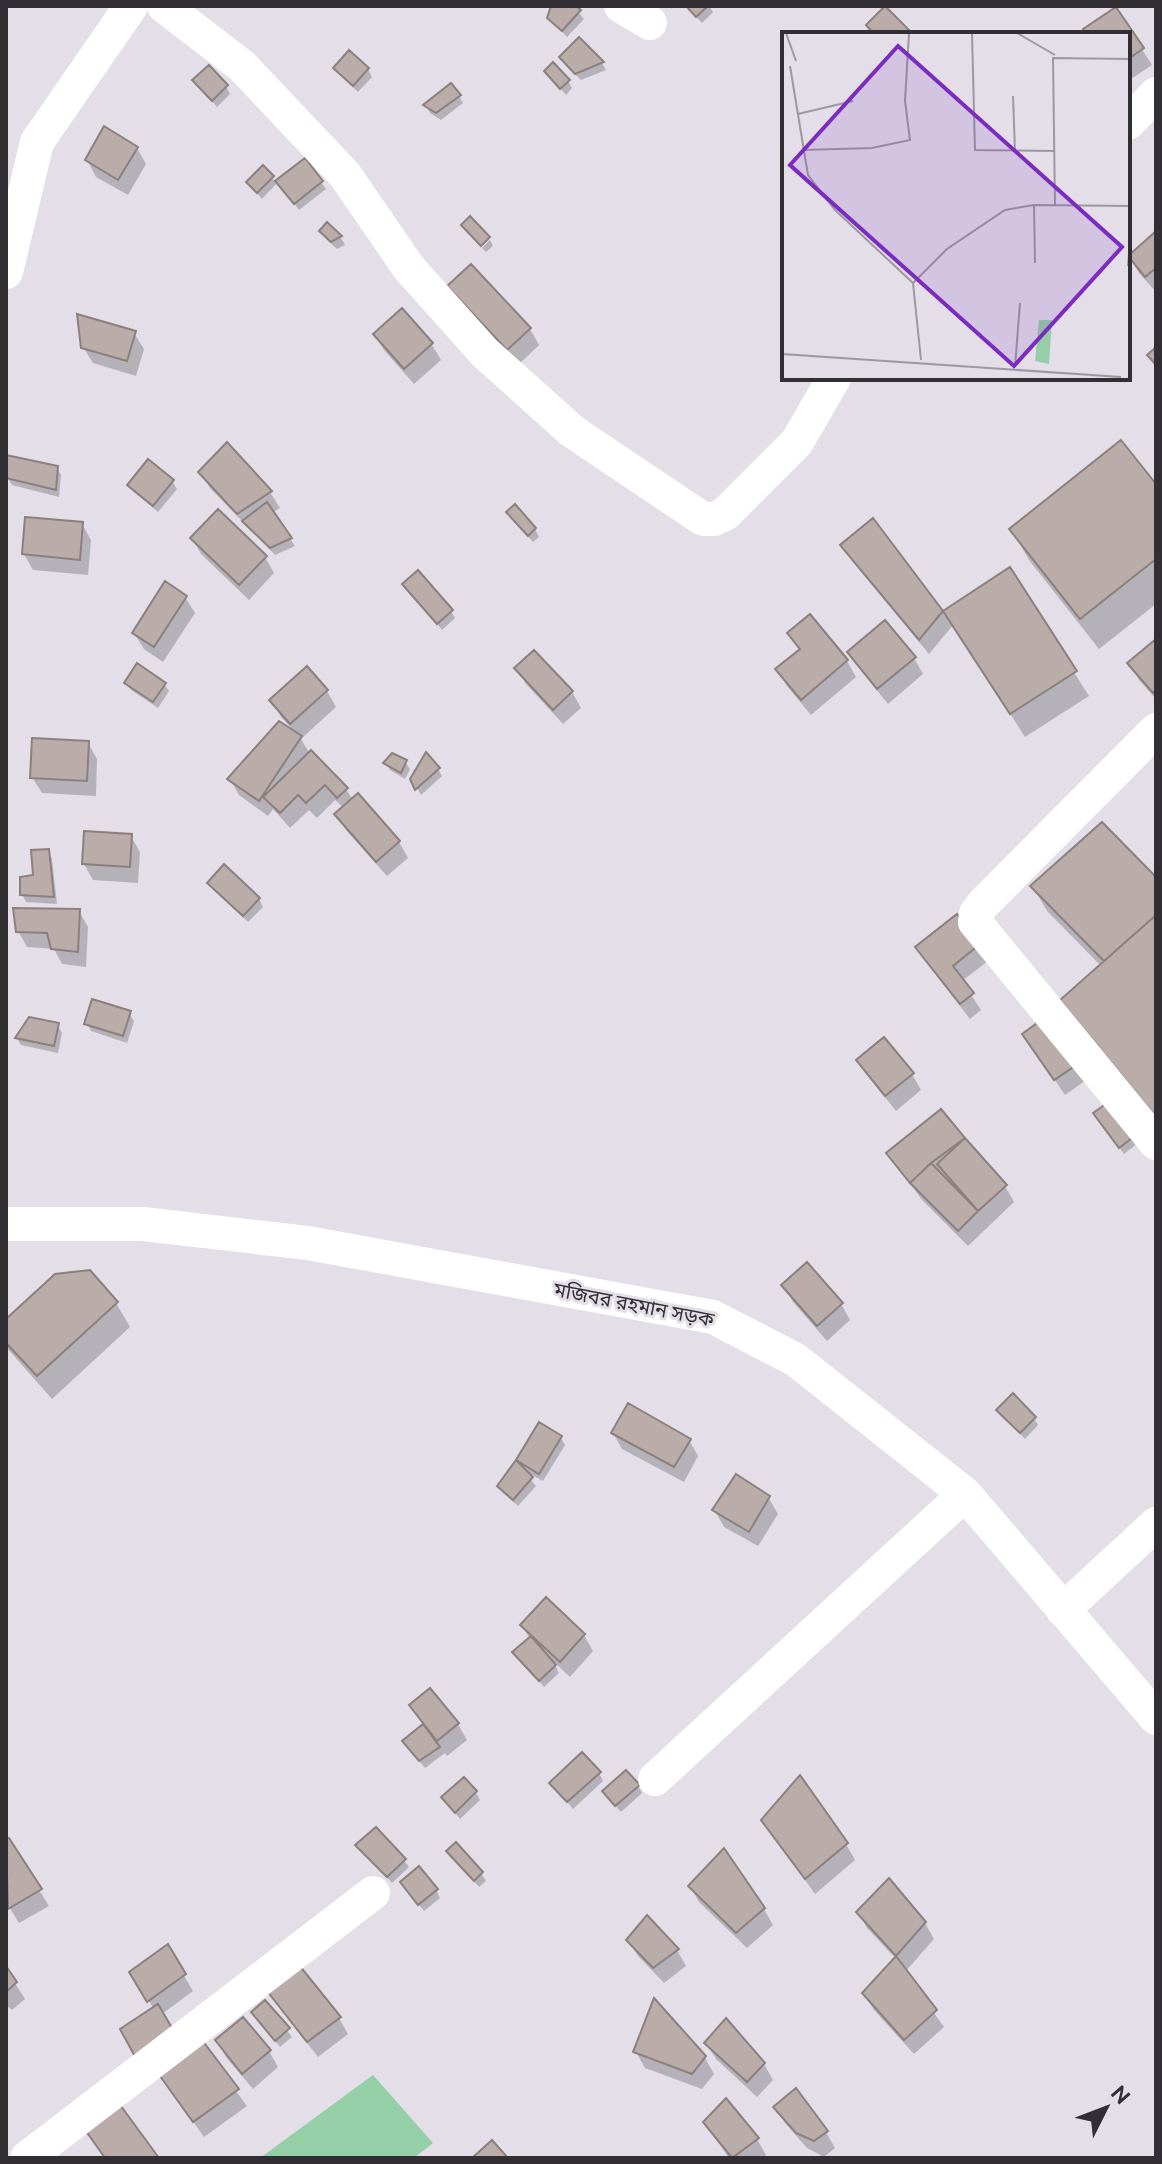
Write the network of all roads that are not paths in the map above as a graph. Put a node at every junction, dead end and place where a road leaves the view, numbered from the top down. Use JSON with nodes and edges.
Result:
{"nodes":[{"id":1,"x":131,"y":6,"type":"edge"},
{"id":2,"x":164,"y":6,"type":"edge"},
{"id":3,"x":1156,"y":94,"type":"edge"},
{"id":4,"x":1130,"y":121,"type":"edge"},
{"id":5,"x":6,"y":272,"type":"edge"},
{"id":6,"x":833,"y":380,"type":"edge"},
{"id":7,"x":1156,"y":730,"type":"edge"},
{"id":8,"x":1156,"y":1141,"type":"edge"},
{"id":9,"x":6,"y":1224,"type":"edge"},
{"id":10,"x":965,"y":1494,"type":"junction"},
{"id":11,"x":1156,"y":1524,"type":"edge"},
{"id":12,"x":1063,"y":1610,"type":"junction"},
{"id":13,"x":1156,"y":1718,"type":"edge"},
{"id":14,"x":655,"y":1779,"type":"dead end"},
{"id":15,"x":373,"y":1893,"type":"dead end"},
{"id":16,"x":27,"y":2158,"type":"edge"}],
"edges":[{"from":1,"to":5,"type":"street"},
{"from":2,"to":6,"type":"street"},
{"from":3,"to":4,"type":"street"},
{"from":7,"to":8,"type":"street"},
{"from":9,"to":10,"type":"street","name":"মজিবর রহমান সড়ক"},
{"from":10,"to":12,"type":"street","name":"মজিবর রহমান সড়ক"},
{"from":10,"to":14,"type":"street"},
{"from":11,"to":12,"type":"street"},
{"from":12,"to":13,"type":"street","name":"মজিবর রহমান সড়ক"},
{"from":15,"to":16,"type":"street"}]}
